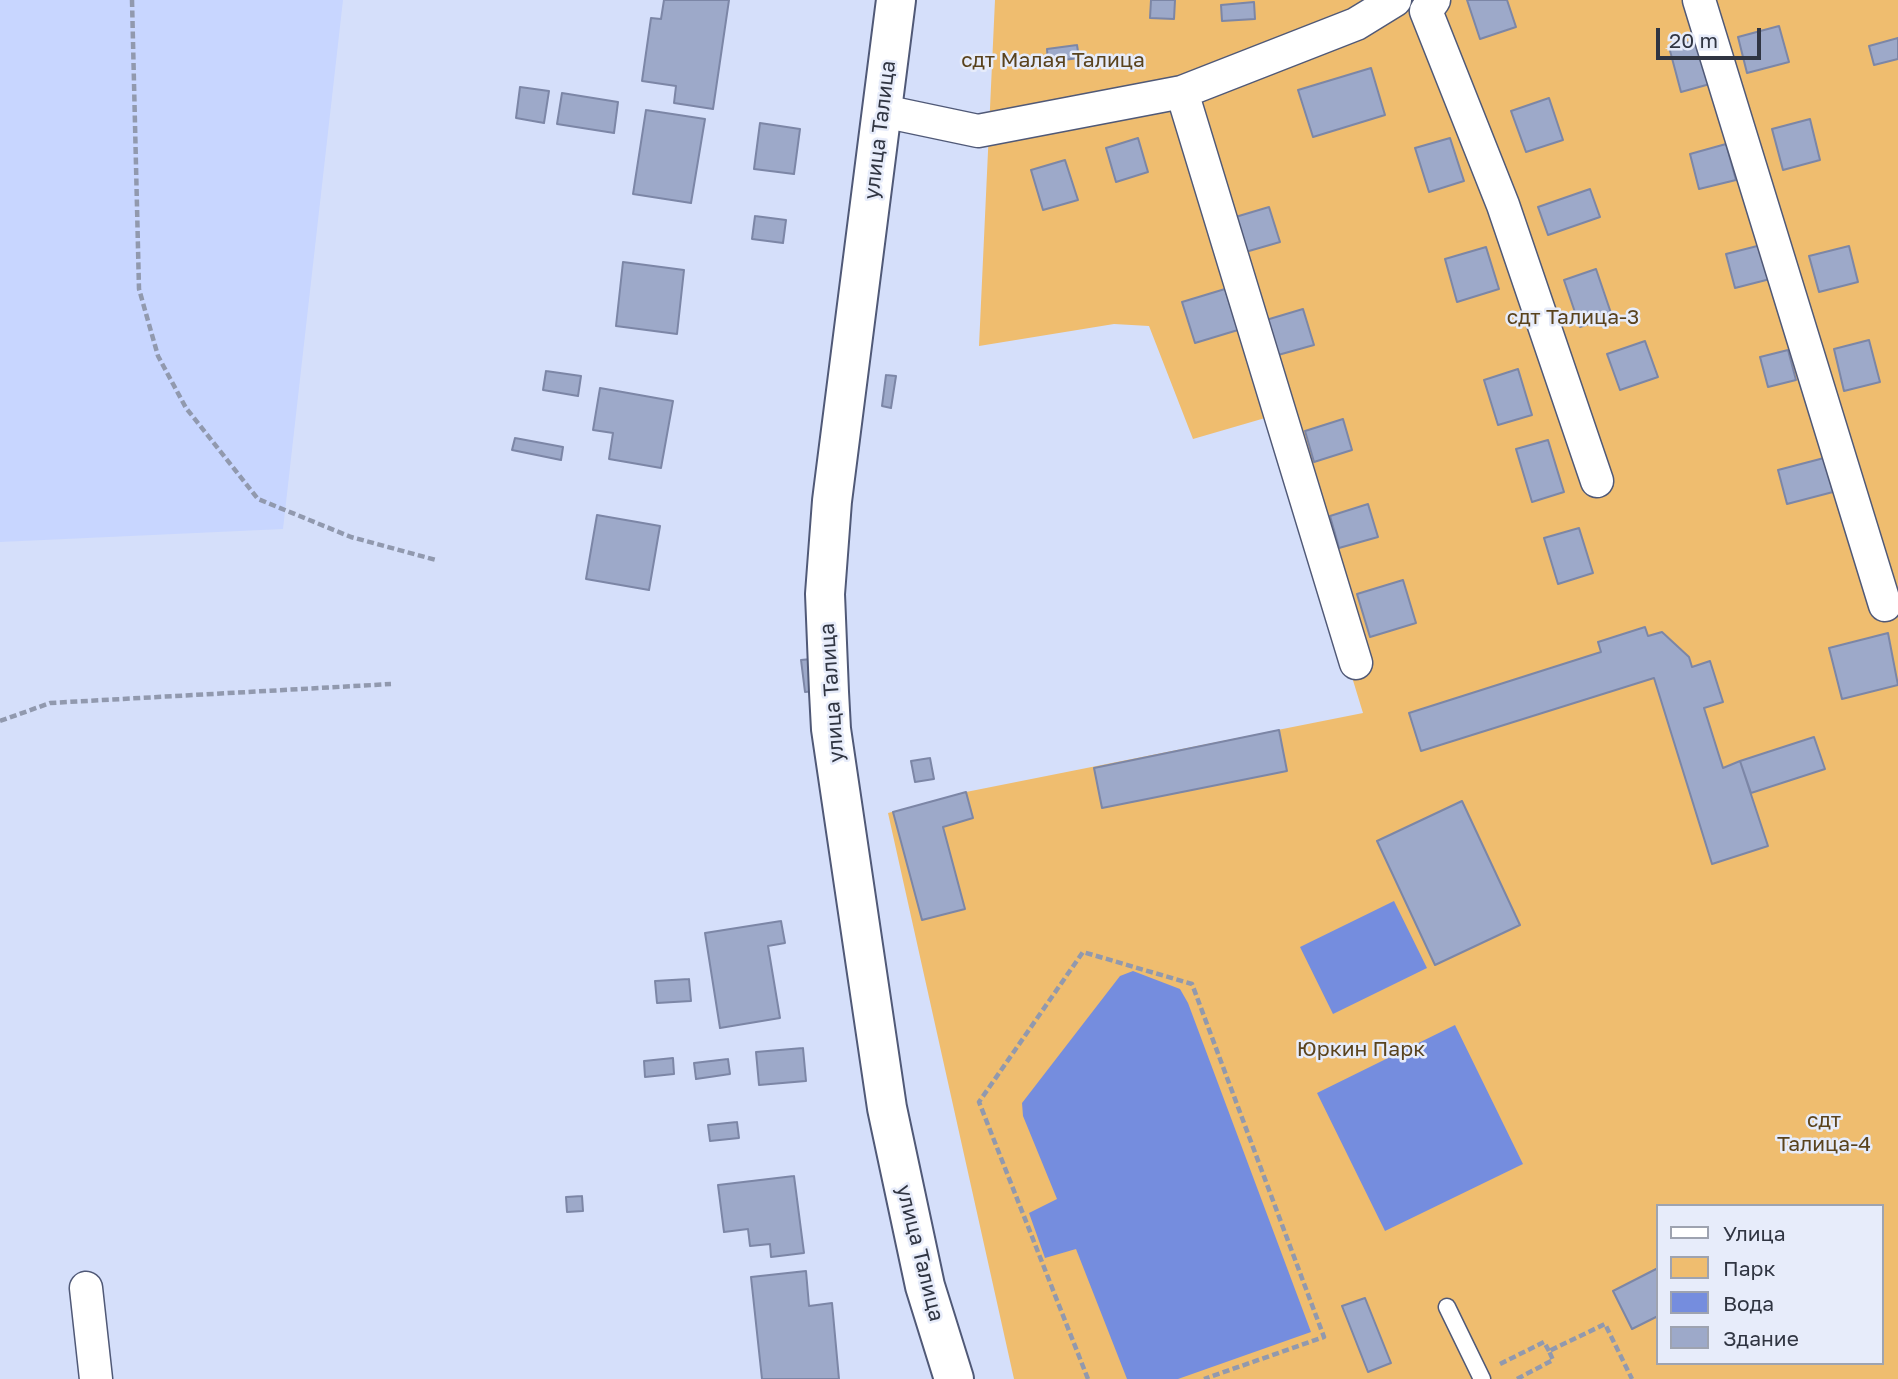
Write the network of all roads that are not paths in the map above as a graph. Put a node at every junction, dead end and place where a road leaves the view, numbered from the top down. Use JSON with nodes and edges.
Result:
{"nodes":[{"id":1,"x":896,"y":0,"type":"edge"},
{"id":2,"x":1395,"y":0,"type":"edge"},
{"id":3,"x":1434,"y":0,"type":"edge"},
{"id":4,"x":1699,"y":0,"type":"edge"},
{"id":5,"x":1182,"y":92,"type":"junction"},
{"id":6,"x":883,"y":111,"type":"junction"},
{"id":7,"x":1597,"y":481,"type":"dead end"},
{"id":8,"x":1885,"y":605,"type":"dead end"},
{"id":9,"x":1356,"y":663,"type":"dead end"},
{"id":10,"x":86,"y":1288,"type":"dead end"},
{"id":11,"x":1447,"y":1307,"type":"dead end"},
{"id":12,"x":1481,"y":1376,"type":"edge"},
{"id":13,"x":96,"y":1379,"type":"edge"},
{"id":14,"x":954,"y":1379,"type":"edge"}],
"edges":[{"from":1,"to":6,"type":"street","name":"улица Талица"},
{"from":2,"to":5,"type":"street"},
{"from":3,"to":7,"type":"street"},
{"from":4,"to":8,"type":"street"},
{"from":5,"to":6,"type":"street"},
{"from":5,"to":9,"type":"street"},
{"from":6,"to":14,"type":"street","name":"улица Талица"},
{"from":10,"to":13,"type":"street"},
{"from":11,"to":12,"type":"lane"}]}
